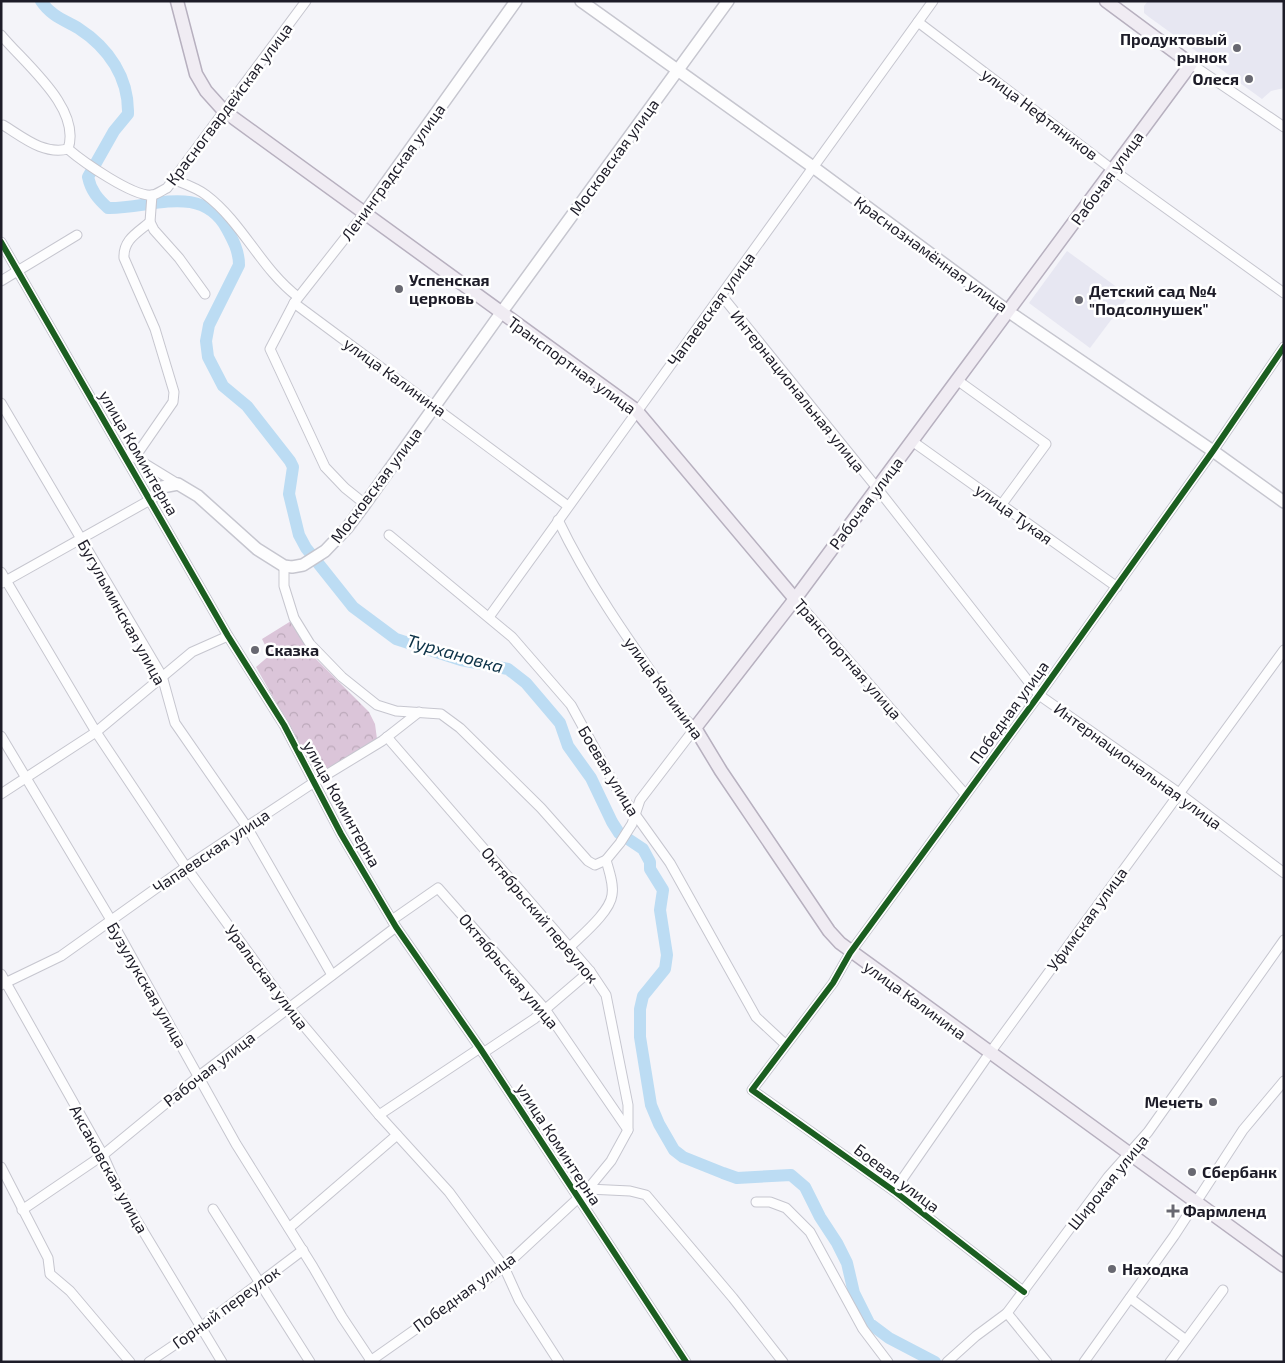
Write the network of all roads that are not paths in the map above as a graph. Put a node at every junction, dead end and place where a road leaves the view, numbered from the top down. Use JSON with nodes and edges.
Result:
{"nodes":[{"id":1,"x":176,"y":1,"type":"edge"},
{"id":2,"x":306,"y":1,"type":"edge"},
{"id":3,"x":516,"y":1,"type":"edge"},
{"id":4,"x":581,"y":1,"type":"edge"},
{"id":5,"x":728,"y":1,"type":"edge"},
{"id":6,"x":933,"y":1,"type":"edge"},
{"id":7,"x":1106,"y":1,"type":"edge"},
{"id":8,"x":918,"y":22,"type":"junction"},
{"id":9,"x":1,"y":36,"type":"edge"},
{"id":10,"x":1191,"y":64,"type":"junction"},
{"id":11,"x":678,"y":70,"type":"junction"},
{"id":12,"x":224,"y":111,"type":"junction"},
{"id":13,"x":2,"y":125,"type":"edge"},
{"id":14,"x":1284,"y":127,"type":"edge"},
{"id":15,"x":68,"y":149,"type":"junction"},
{"id":16,"x":813,"y":168,"type":"junction"},
{"id":17,"x":1113,"y":170,"type":"junction"},
{"id":18,"x":175,"y":180,"type":"junction"},
{"id":19,"x":152,"y":195,"type":"junction"},
{"id":20,"x":364,"y":214,"type":"junction"},
{"id":21,"x":150,"y":222,"type":"junction"},
{"id":22,"x":77,"y":235,"type":"dead end"},
{"id":23,"x":1,"y":242,"type":"edge"},
{"id":24,"x":18,"y":272,"type":"junction"},
{"id":25,"x":1,"y":281,"type":"edge"},
{"id":26,"x":1284,"y":293,"type":"edge"},
{"id":27,"x":205,"y":294,"type":"dead end"},
{"id":28,"x":722,"y":296,"type":"junction"},
{"id":29,"x":296,"y":300,"type":"junction"},
{"id":30,"x":1008,"y":312,"type":"junction"},
{"id":31,"x":501,"y":313,"type":"junction"},
{"id":32,"x":1284,"y":347,"type":"edge"},
{"id":33,"x":957,"y":380,"type":"junction"},
{"id":34,"x":1,"y":403,"type":"edge"},
{"id":35,"x":434,"y":406,"type":"junction"},
{"id":36,"x":636,"y":410,"type":"junction"},
{"id":37,"x":912,"y":441,"type":"junction"},
{"id":38,"x":120,"y":449,"type":"junction"},
{"id":39,"x":1213,"y":451,"type":"junction"},
{"id":40,"x":134,"y":457,"type":"junction"},
{"id":41,"x":178,"y":484,"type":"junction"},
{"id":42,"x":877,"y":488,"type":"junction"},
{"id":43,"x":150,"y":500,"type":"junction"},
{"id":44,"x":1284,"y":502,"type":"edge"},
{"id":45,"x":366,"y":504,"type":"junction"},
{"id":46,"x":1002,"y":504,"type":"junction"},
{"id":47,"x":568,"y":506,"type":"junction"},
{"id":48,"x":558,"y":520,"type":"junction"},
{"id":49,"x":389,"y":535,"type":"dead end"},
{"id":50,"x":81,"y":539,"type":"junction"},
{"id":51,"x":284,"y":566,"type":"junction"},
{"id":52,"x":3,"y":579,"type":"edge"},
{"id":53,"x":1117,"y":587,"type":"junction"},
{"id":54,"x":795,"y":599,"type":"junction"},
{"id":55,"x":489,"y":617,"type":"junction"},
{"id":56,"x":228,"y":636,"type":"junction"},
{"id":57,"x":1284,"y":650,"type":"edge"},
{"id":58,"x":162,"y":676,"type":"junction"},
{"id":59,"x":1039,"y":696,"type":"junction"},
{"id":60,"x":419,"y":712,"type":"junction"},
{"id":61,"x":695,"y":728,"type":"junction"},
{"id":62,"x":96,"y":732,"type":"junction"},
{"id":63,"x":1,"y":736,"type":"edge"},
{"id":64,"x":387,"y":737,"type":"junction"},
{"id":65,"x":26,"y":777,"type":"junction"},
{"id":66,"x":313,"y":783,"type":"junction"},
{"id":67,"x":1179,"y":793,"type":"junction"},
{"id":68,"x":1,"y":794,"type":"edge"},
{"id":69,"x":965,"y":794,"type":"junction"},
{"id":70,"x":635,"y":816,"type":"junction"},
{"id":71,"x":247,"y":826,"type":"junction"},
{"id":72,"x":606,"y":860,"type":"junction"},
{"id":73,"x":186,"y":867,"type":"junction"},
{"id":74,"x":1284,"y":874,"type":"edge"},
{"id":75,"x":438,"y":888,"type":"joint"},
{"id":76,"x":110,"y":920,"type":"junction"},
{"id":77,"x":394,"y":923,"type":"junction"},
{"id":78,"x":1284,"y":940,"type":"edge"},
{"id":79,"x":570,"y":947,"type":"junction"},
{"id":80,"x":850,"y":953,"type":"junction"},
{"id":81,"x":590,"y":971,"type":"junction"},
{"id":82,"x":332,"y":975,"type":"junction"},
{"id":83,"x":3,"y":981,"type":"edge"},
{"id":84,"x":288,"y":1007,"type":"junction"},
{"id":85,"x":545,"y":1009,"type":"junction"},
{"id":86,"x":785,"y":1044,"type":"junction"},
{"id":87,"x":481,"y":1050,"type":"junction"},
{"id":88,"x":989,"y":1054,"type":"junction"},
{"id":89,"x":198,"y":1076,"type":"junction"},
{"id":90,"x":1284,"y":1081,"type":"edge"},
{"id":91,"x":752,"y":1090,"type":"joint"},
{"id":92,"x":379,"y":1115,"type":"junction"},
{"id":93,"x":628,"y":1130,"type":"junction"},
{"id":94,"x":397,"y":1135,"type":"junction"},
{"id":95,"x":1127,"y":1153,"type":"junction"},
{"id":96,"x":103,"y":1156,"type":"junction"},
{"id":97,"x":1,"y":1166,"type":"edge"},
{"id":98,"x":588,"y":1189,"type":"junction"},
{"id":99,"x":894,"y":1191,"type":"junction"},
{"id":100,"x":578,"y":1197,"type":"junction"},
{"id":101,"x":756,"y":1202,"type":"dead end"},
{"id":102,"x":1196,"y":1204,"type":"junction"},
{"id":103,"x":22,"y":1210,"type":"junction"},
{"id":104,"x":212,"y":1210,"type":"dead end"},
{"id":105,"x":289,"y":1228,"type":"junction"},
{"id":106,"x":303,"y":1250,"type":"junction"},
{"id":107,"x":1284,"y":1266,"type":"edge"},
{"id":108,"x":504,"y":1267,"type":"junction"},
{"id":109,"x":261,"y":1282,"type":"junction"},
{"id":110,"x":1223,"y":1290,"type":"dead end"},
{"id":111,"x":1024,"y":1292,"type":"junction"},
{"id":112,"x":1130,"y":1298,"type":"junction"},
{"id":113,"x":1007,"y":1313,"type":"junction"},
{"id":114,"x":201,"y":1327,"type":"junction"},
{"id":115,"x":1186,"y":1340,"type":"junction"},
{"id":116,"x":370,"y":1361,"type":"edge"},
{"id":117,"x":948,"y":1361,"type":"edge"},
{"id":118,"x":130,"y":1362,"type":"edge"},
{"id":119,"x":149,"y":1362,"type":"edge"},
{"id":120,"x":222,"y":1362,"type":"edge"},
{"id":121,"x":310,"y":1362,"type":"edge"},
{"id":122,"x":559,"y":1362,"type":"edge"},
{"id":123,"x":686,"y":1362,"type":"edge"},
{"id":124,"x":783,"y":1362,"type":"edge"},
{"id":125,"x":888,"y":1362,"type":"edge"},
{"id":126,"x":1047,"y":1362,"type":"edge"},
{"id":127,"x":1084,"y":1362,"type":"edge"},
{"id":128,"x":1170,"y":1362,"type":"edge"}],
"edges":[{"from":1,"to":12,"type":"main road","name":"Транспортная улица"},
{"from":2,"to":12,"type":"street","name":"Красногвардейская улица"},
{"from":3,"to":20,"type":"street","name":"Ленинградская улица"},
{"from":4,"to":11,"type":"street","name":"Краснознамённая улица"},
{"from":5,"to":11,"type":"street","name":"Московская улица"},
{"from":6,"to":8,"type":"street","name":"Чапаевская улица"},
{"from":7,"to":10,"type":"main road"},
{"from":8,"to":16,"type":"street","name":"Чапаевская улица"},
{"from":8,"to":17,"type":"street","name":"улица Нефтяников"},
{"from":9,"to":15,"type":"street"},
{"from":10,"to":14,"type":"street"},
{"from":10,"to":17,"type":"main road","name":"Рабочая улица"},
{"from":11,"to":16,"type":"street","name":"Краснознамённая улица"},
{"from":11,"to":31,"type":"street","name":"Московская улица"},
{"from":12,"to":18,"type":"street","name":"Красногвардейская улица"},
{"from":12,"to":20,"type":"main road","name":"Транспортная улица"},
{"from":13,"to":15,"type":"street"},
{"from":15,"to":19,"type":"street","name":"Красногвардейская улица"},
{"from":16,"to":28,"type":"street","name":"Чапаевская улица"},
{"from":16,"to":30,"type":"street","name":"Краснознамённая улица"},
{"from":17,"to":26,"type":"street","name":"улица Нефтяников"},
{"from":17,"to":30,"type":"main road","name":"Рабочая улица"},
{"from":18,"to":19,"type":"street","name":"Красногвардейская улица"},
{"from":18,"to":29,"type":"street","name":"улица Калинина"},
{"from":19,"to":21,"type":"street"},
{"from":20,"to":29,"type":"street","name":"Ленинградская улица"},
{"from":20,"to":31,"type":"main road","name":"Транспортная улица"},
{"from":21,"to":27,"type":"street"},
{"from":21,"to":40,"type":"street"},
{"from":22,"to":24,"type":"street"},
{"from":23,"to":24,"type":"street","name":"улица Коминтерна"},
{"from":24,"to":25,"type":"street"},
{"from":24,"to":38,"type":"street","name":"улица Коминтерна"},
{"from":28,"to":36,"type":"street","name":"Чапаевская улица"},
{"from":28,"to":42,"type":"street","name":"Интернациональная улица"},
{"from":29,"to":35,"type":"street","name":"улица Калинина"},
{"from":29,"to":45,"type":"street","name":"Ленинградская улица"},
{"from":30,"to":33,"type":"main road","name":"Рабочая улица"},
{"from":30,"to":39,"type":"street","name":"Краснознамённая улица"},
{"from":31,"to":35,"type":"street","name":"Московская улица"},
{"from":31,"to":36,"type":"main road","name":"Транспортная улица"},
{"from":32,"to":39,"type":"street","name":"Победная улица"},
{"from":33,"to":37,"type":"main road","name":"Рабочая улица"},
{"from":33,"to":46,"type":"street"},
{"from":34,"to":50,"type":"street","name":"Бугульминская улица"},
{"from":35,"to":45,"type":"street","name":"Московская улица"},
{"from":35,"to":47,"type":"street","name":"улица Калинина"},
{"from":36,"to":47,"type":"street","name":"Чапаевская улица"},
{"from":36,"to":54,"type":"main road","name":"Транспортная улица"},
{"from":37,"to":42,"type":"main road","name":"Рабочая улица"},
{"from":37,"to":46,"type":"street","name":"улица Тукая"},
{"from":38,"to":40,"type":"street"},
{"from":38,"to":43,"type":"street","name":"улица Коминтерна"},
{"from":39,"to":44,"type":"street","name":"Краснознамённая улица"},
{"from":39,"to":53,"type":"street","name":"Победная улица"},
{"from":40,"to":41,"type":"street"},
{"from":41,"to":43,"type":"street"},
{"from":41,"to":51,"type":"street"},
{"from":42,"to":54,"type":"main road","name":"Рабочая улица"},
{"from":42,"to":59,"type":"street","name":"Интернациональная улица"},
{"from":43,"to":50,"type":"street"},
{"from":43,"to":56,"type":"street","name":"улица Коминтерна"},
{"from":45,"to":51,"type":"street","name":"Московская улица"},
{"from":46,"to":53,"type":"street","name":"улица Тукая"},
{"from":47,"to":48,"type":"street","name":"Чапаевская улица"},
{"from":48,"to":55,"type":"street","name":"Чапаевская улица"},
{"from":48,"to":61,"type":"street","name":"улица Калинина"},
{"from":49,"to":55,"type":"street","name":"Боевая улица"},
{"from":50,"to":52,"type":"street"},
{"from":50,"to":58,"type":"street","name":"Бугульминская улица"},
{"from":51,"to":60,"type":"street"},
{"from":52,"to":62,"type":"street","name":"Уральская улица"},
{"from":53,"to":59,"type":"street","name":"Победная улица"},
{"from":54,"to":61,"type":"main road","name":"Рабочая улица"},
{"from":54,"to":69,"type":"street","name":"Транспортная улица"},
{"from":55,"to":70,"type":"street","name":"Боевая улица"},
{"from":56,"to":58,"type":"street"},
{"from":56,"to":66,"type":"street","name":"улица Коминтерна"},
{"from":57,"to":67,"type":"street","name":"Уфимская улица"},
{"from":58,"to":62,"type":"street"},
{"from":58,"to":71,"type":"street","name":"Бугульминская улица"},
{"from":59,"to":67,"type":"street","name":"Интернациональная улица"},
{"from":59,"to":69,"type":"street","name":"Победная улица"},
{"from":60,"to":64,"type":"street","name":"Чапаевская улица"},
{"from":60,"to":72,"type":"street"},
{"from":61,"to":70,"type":"street","name":"Рабочая улица"},
{"from":61,"to":80,"type":"main road","name":"улица Калинина"},
{"from":62,"to":65,"type":"street"},
{"from":62,"to":73,"type":"street","name":"Уральская улица"},
{"from":63,"to":65,"type":"street","name":"Бузулукская улица"},
{"from":64,"to":66,"type":"street","name":"Чапаевская улица"},
{"from":64,"to":79,"type":"street","name":"Октябрьский переулок"},
{"from":65,"to":68,"type":"street"},
{"from":65,"to":76,"type":"street","name":"Бузулукская улица"},
{"from":66,"to":71,"type":"street","name":"Чапаевская улица"},
{"from":66,"to":77,"type":"street","name":"улица Коминтерна"},
{"from":67,"to":74,"type":"street","name":"Интернациональная улица"},
{"from":67,"to":88,"type":"street","name":"Уфимская улица"},
{"from":69,"to":80,"type":"street","name":"Победная улица"},
{"from":70,"to":72,"type":"street","name":"Рабочая улица"},
{"from":70,"to":86,"type":"street","name":"Боевая улица"},
{"from":71,"to":73,"type":"street","name":"Чапаевская улица"},
{"from":71,"to":82,"type":"street","name":"Бугульминская улица"},
{"from":72,"to":79,"type":"street"},
{"from":73,"to":76,"type":"street","name":"Чапаевская улица"},
{"from":73,"to":84,"type":"street","name":"Уральская улица"},
{"from":75,"to":77,"type":"street","name":"Рабочая улица"},
{"from":75,"to":85,"type":"street","name":"Октябрьская улица"},
{"from":76,"to":83,"type":"street","name":"Чапаевская улица"},
{"from":76,"to":89,"type":"street","name":"Бузулукская улица"},
{"from":77,"to":82,"type":"street","name":"Рабочая улица"},
{"from":77,"to":87,"type":"street","name":"улица Коминтерна"},
{"from":78,"to":95,"type":"street","name":"Широкая улица"},
{"from":79,"to":81,"type":"street","name":"Октябрьский переулок"},
{"from":80,"to":86,"type":"street","name":"Победная улица"},
{"from":80,"to":88,"type":"main road","name":"улица Калинина"},
{"from":81,"to":85,"type":"street"},
{"from":81,"to":93,"type":"street","name":"Октябрьский переулок"},
{"from":82,"to":84,"type":"street","name":"Рабочая улица"},
{"from":83,"to":96,"type":"street","name":"Аксаковская улица"},
{"from":84,"to":89,"type":"street","name":"Рабочая улица"},
{"from":84,"to":92,"type":"street","name":"Уральская улица"},
{"from":85,"to":87,"type":"street"},
{"from":85,"to":93,"type":"street","name":"Октябрьская улица"},
{"from":86,"to":91,"type":"street","name":"Победная улица"},
{"from":87,"to":92,"type":"street"},
{"from":87,"to":100,"type":"street","name":"улица Коминтерна"},
{"from":88,"to":95,"type":"main road","name":"улица Калинина"},
{"from":88,"to":99,"type":"street","name":"Уфимская улица"},
{"from":89,"to":96,"type":"street","name":"Рабочая улица"},
{"from":89,"to":105,"type":"street","name":"Бузулукская улица"},
{"from":90,"to":102,"type":"street"},
{"from":91,"to":99,"type":"street","name":"Боевая улица"},
{"from":92,"to":94,"type":"street","name":"Уральская улица"},
{"from":93,"to":98,"type":"street","name":"Октябрьский переулок"},
{"from":94,"to":105,"type":"street"},
{"from":94,"to":108,"type":"street","name":"Уральская улица"},
{"from":95,"to":102,"type":"main road","name":"улица Калинина"},
{"from":95,"to":111,"type":"street","name":"Широкая улица"},
{"from":96,"to":103,"type":"street","name":"Рабочая улица"},
{"from":96,"to":114,"type":"street","name":"Аксаковская улица"},
{"from":97,"to":103,"type":"street"},
{"from":98,"to":100,"type":"street","name":"Октябрьский переулок"},
{"from":98,"to":124,"type":"street"},
{"from":99,"to":111,"type":"street","name":"Боевая улица"},
{"from":100,"to":108,"type":"street","name":"Победная улица"},
{"from":100,"to":123,"type":"street","name":"улица Коминтерна"},
{"from":101,"to":125,"type":"street"},
{"from":102,"to":107,"type":"main road","name":"улица Калинина"},
{"from":102,"to":112,"type":"street"},
{"from":103,"to":118,"type":"street"},
{"from":104,"to":109,"type":"street"},
{"from":105,"to":106,"type":"street","name":"Бузулукская улица"},
{"from":106,"to":109,"type":"street","name":"Горный переулок"},
{"from":106,"to":116,"type":"street","name":"Бузулукская улица"},
{"from":108,"to":116,"type":"street","name":"Победная улица"},
{"from":108,"to":122,"type":"street","name":"Уральская улица"},
{"from":109,"to":114,"type":"street","name":"Горный переулок"},
{"from":109,"to":121,"type":"street"},
{"from":110,"to":115,"type":"street"},
{"from":111,"to":113,"type":"street","name":"Широкая улица"},
{"from":112,"to":115,"type":"street"},
{"from":112,"to":127,"type":"street"},
{"from":113,"to":117,"type":"street","name":"Широкая улица"},
{"from":113,"to":126,"type":"street"},
{"from":114,"to":119,"type":"street","name":"Горный переулок"},
{"from":114,"to":120,"type":"street","name":"Аксаковская улица"},
{"from":115,"to":128,"type":"street"}]}
